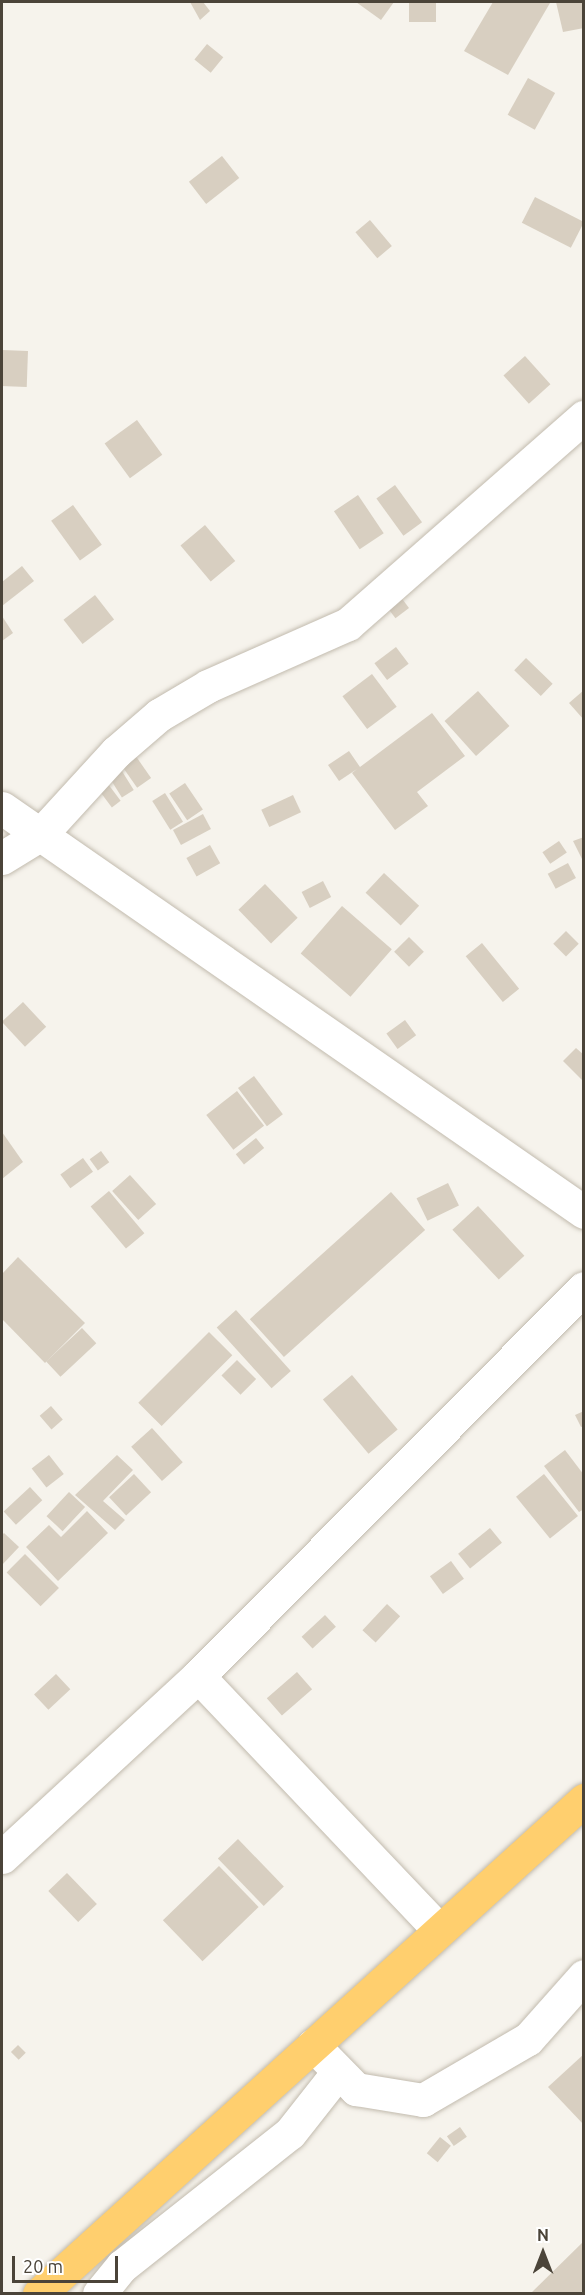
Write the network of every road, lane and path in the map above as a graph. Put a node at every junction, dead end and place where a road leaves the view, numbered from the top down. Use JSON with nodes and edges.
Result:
{"nodes":[{"id":1,"x":584,"y":417,"type":"edge"},
{"id":2,"x":2,"y":808,"type":"edge"},
{"id":3,"x":41,"y":834,"type":"junction"},
{"id":4,"x":2,"y":858,"type":"edge"},
{"id":5,"x":584,"y":1212,"type":"edge"},
{"id":6,"x":584,"y":1288,"type":"edge"},
{"id":7,"x":198,"y":1676,"type":"junction"},
{"id":8,"x":584,"y":1800,"type":"edge"},
{"id":9,"x":2,"y":1857,"type":"edge"},
{"id":10,"x":439,"y":1930,"type":"junction"},
{"id":11,"x":584,"y":1976,"type":"edge"},
{"id":12,"x":313,"y":2045,"type":"junction"},
{"id":13,"x":338,"y":2072,"type":"junction"},
{"id":14,"x":39,"y":2294,"type":"edge"},
{"id":15,"x":99,"y":2294,"type":"edge"}],
"edges":[{"from":1,"to":3,"type":"street"},
{"from":2,"to":3,"type":"street"},
{"from":3,"to":4,"type":"street"},
{"from":3,"to":5,"type":"street"},
{"from":6,"to":7,"type":"street"},
{"from":7,"to":9,"type":"street"},
{"from":7,"to":10,"type":"street"},
{"from":8,"to":10,"type":"highway"},
{"from":10,"to":12,"type":"highway"},
{"from":11,"to":13,"type":"street"},
{"from":12,"to":13,"type":"street"},
{"from":12,"to":14,"type":"highway"},
{"from":13,"to":15,"type":"street"}]}
